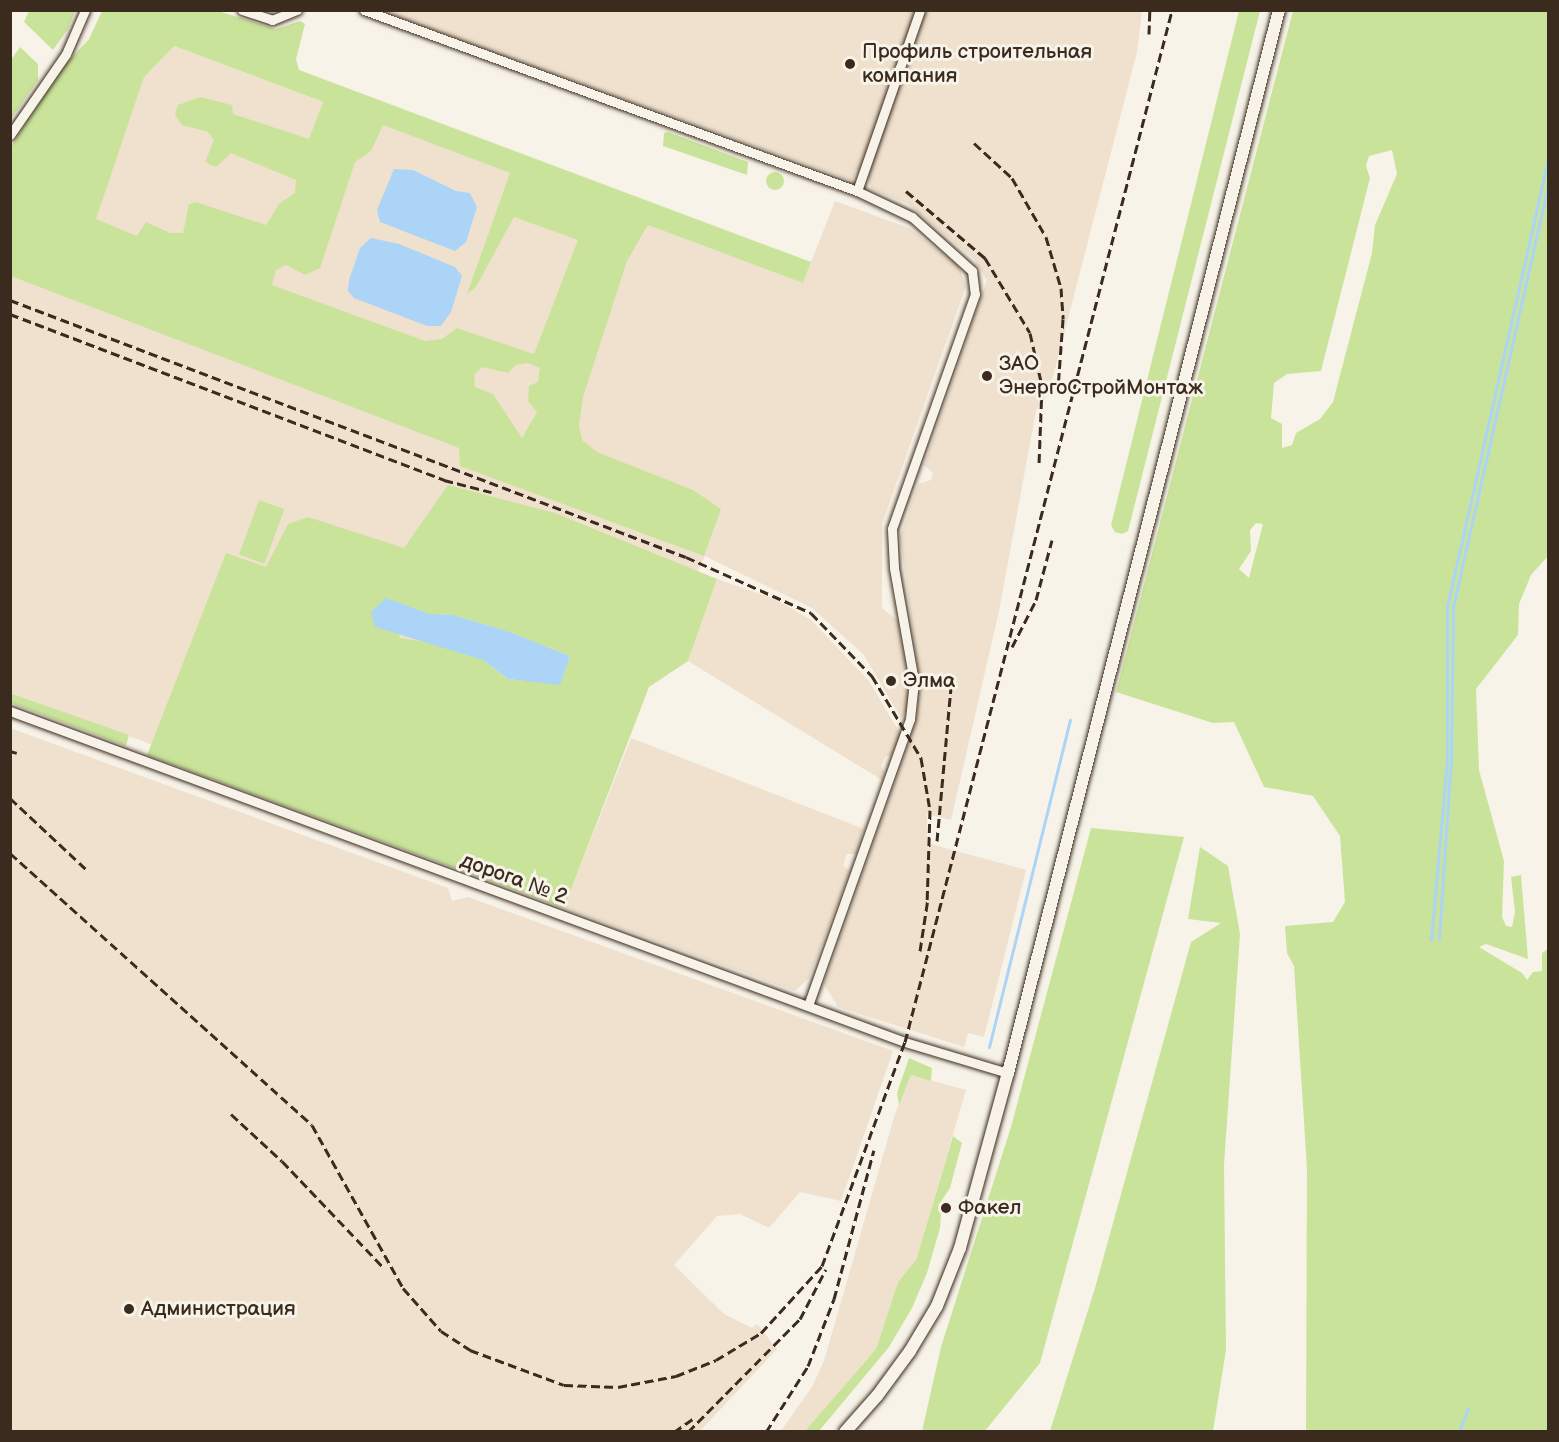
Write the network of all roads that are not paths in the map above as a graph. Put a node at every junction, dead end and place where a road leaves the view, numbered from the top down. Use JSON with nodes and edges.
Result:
{"nodes":[{"id":1,"x":85,"y":10,"type":"edge"},
{"id":2,"x":242,"y":10,"type":"edge"},
{"id":3,"x":297,"y":10,"type":"edge"},
{"id":4,"x":364,"y":10,"type":"edge"},
{"id":5,"x":920,"y":10,"type":"edge"},
{"id":6,"x":1279,"y":10,"type":"edge"},
{"id":7,"x":10,"y":135,"type":"edge"},
{"id":8,"x":856,"y":190,"type":"junction"},
{"id":9,"x":10,"y":711,"type":"edge"},
{"id":10,"x":808,"y":1005,"type":"junction"},
{"id":11,"x":1008,"y":1073,"type":"junction"},
{"id":12,"x":845,"y":1431,"type":"edge"}],
"edges":[{"from":1,"to":7,"type":"street"},
{"from":2,"to":3,"type":"street"},
{"from":4,"to":8,"type":"street"},
{"from":5,"to":8,"type":"street"},
{"from":6,"to":11,"type":"main road"},
{"from":8,"to":10,"type":"street"},
{"from":9,"to":10,"type":"street","name":"дорога № 2"},
{"from":10,"to":11,"type":"street","name":"дорога № 2"},
{"from":11,"to":12,"type":"main road"}]}
